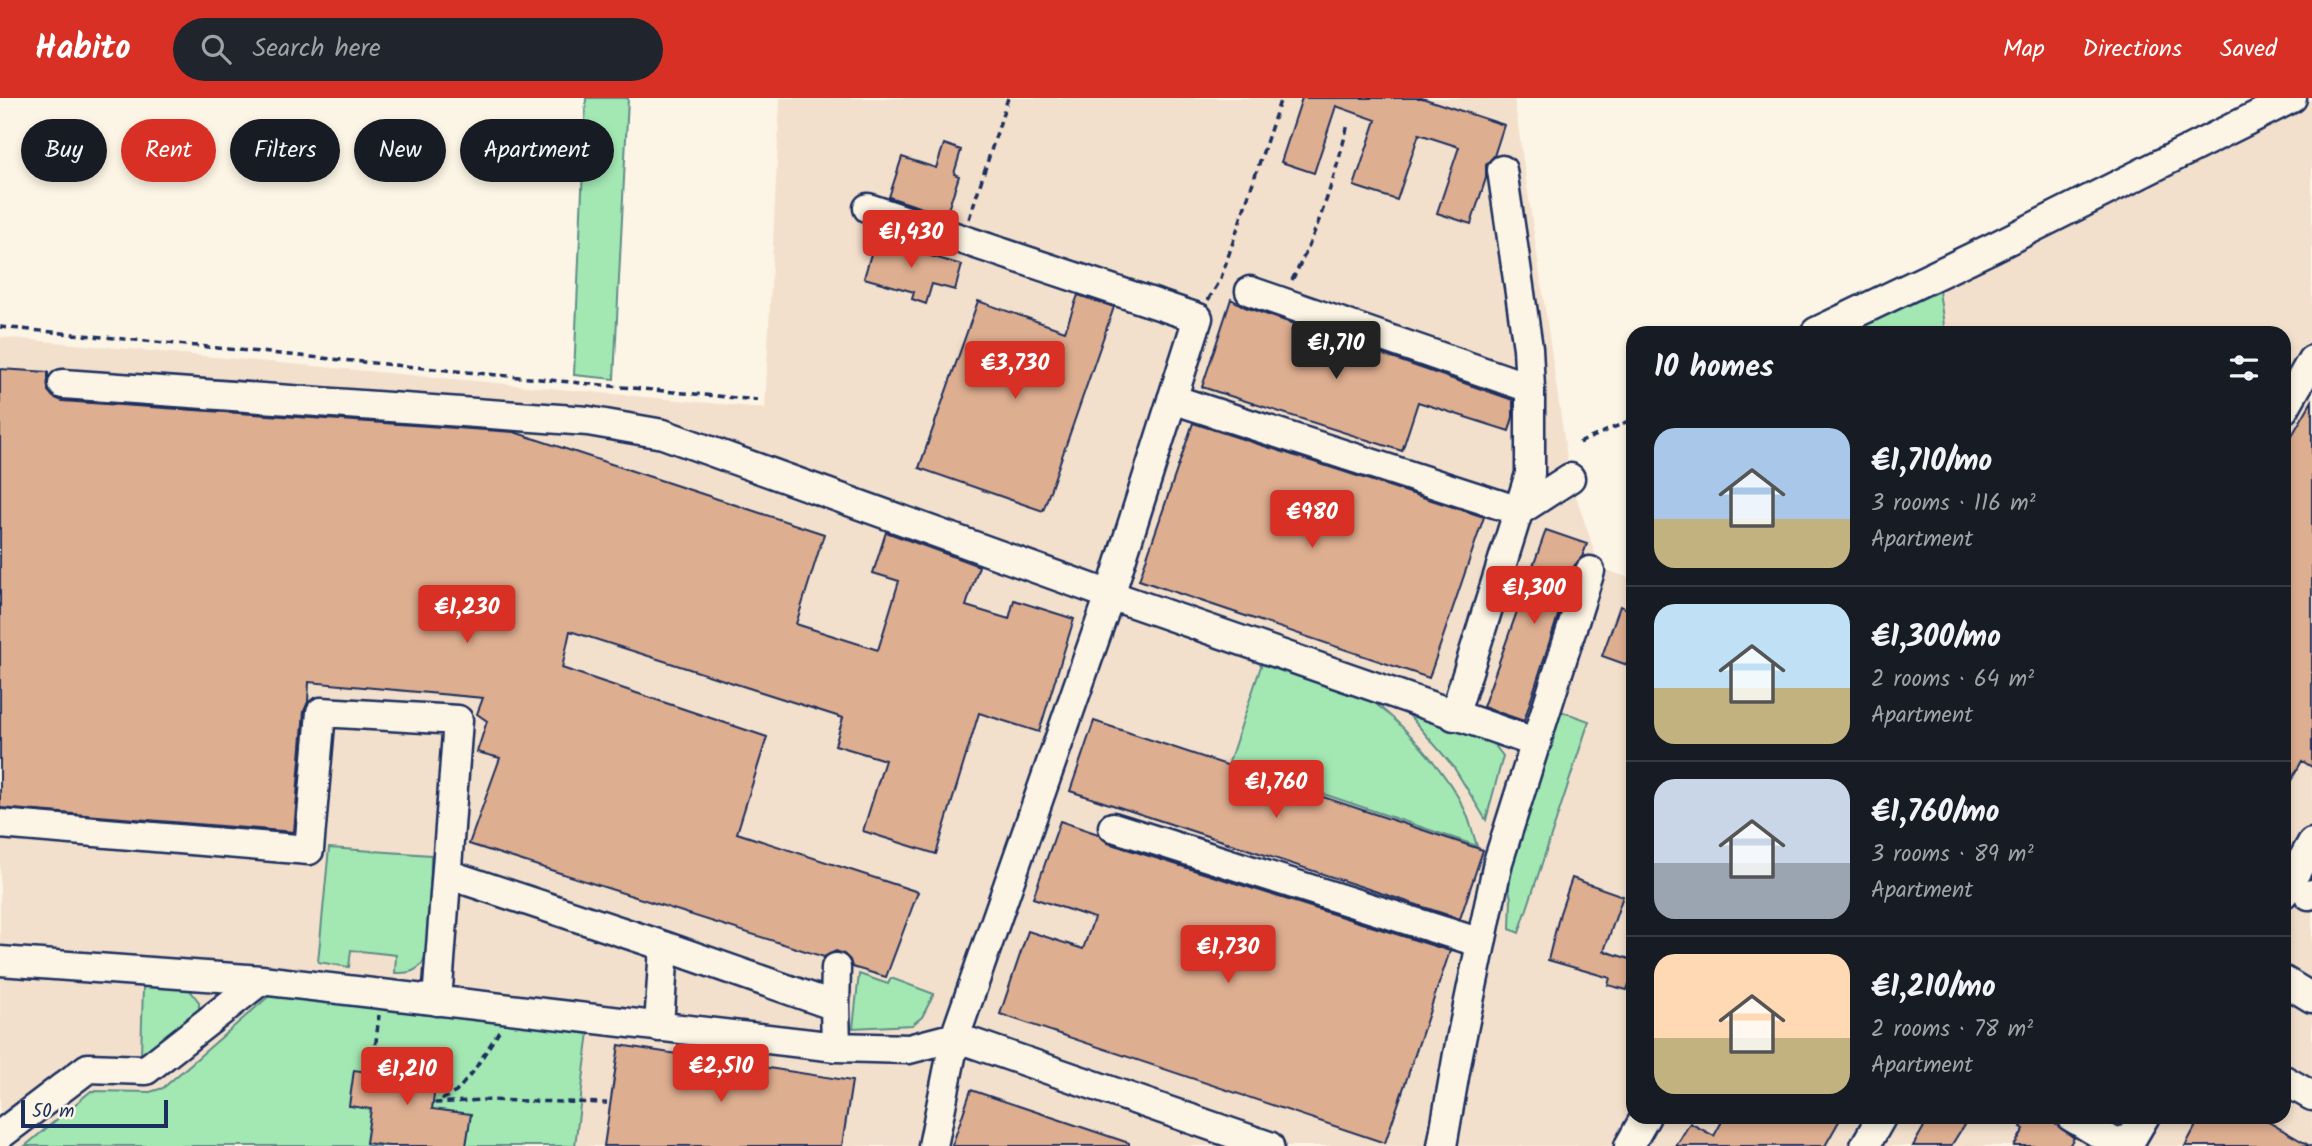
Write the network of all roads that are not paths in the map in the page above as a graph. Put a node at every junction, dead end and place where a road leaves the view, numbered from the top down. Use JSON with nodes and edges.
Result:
{"nodes":[{"id":1,"x":2292,"y":98,"type":"edge"},
{"id":2,"x":1502,"y":170,"type":"dead end"},
{"id":3,"x":868,"y":208,"type":"dead end"},
{"id":4,"x":1250,"y":291,"type":"dead end"},
{"id":5,"x":1829,"y":326,"type":"edge"},
{"id":6,"x":2312,"y":360,"type":"edge"},
{"id":7,"x":63,"y":384,"type":"dead end"},
{"id":8,"x":1530,"y":388,"type":"junction"},
{"id":9,"x":2291,"y":397,"type":"edge"},
{"id":10,"x":1172,"y":399,"type":"junction"},
{"id":11,"x":1570,"y":478,"type":"dead end"},
{"id":12,"x":1519,"y":511,"type":"junction"},
{"id":13,"x":1590,"y":571,"type":"dead end"},
{"id":14,"x":1110,"y":595,"type":"junction"},
{"id":15,"x":1454,"y":716,"type":"junction"},
{"id":16,"x":1537,"y":743,"type":"junction"},
{"id":17,"x":0,"y":824,"type":"edge"},
{"id":18,"x":1112,"y":827,"type":"dead end"},
{"id":19,"x":2312,"y":843,"type":"edge"},
{"id":20,"x":447,"y":874,"type":"junction"},
{"id":21,"x":2302,"y":894,"type":"edge"},
{"id":22,"x":1481,"y":943,"type":"junction"},
{"id":23,"x":664,"y":946,"type":"junction"},
{"id":24,"x":0,"y":961,"type":"edge"},
{"id":25,"x":836,"y":968,"type":"dead end"},
{"id":26,"x":261,"y":980,"type":"junction"},
{"id":27,"x":2291,"y":985,"type":"edge"},
{"id":28,"x":2312,"y":998,"type":"edge"},
{"id":29,"x":437,"y":1000,"type":"junction"},
{"id":30,"x":835,"y":1006,"type":"junction"},
{"id":31,"x":659,"y":1027,"type":"junction"},
{"id":32,"x":955,"y":1037,"type":"junction"},
{"id":33,"x":836,"y":1047,"type":"junction"},
{"id":34,"x":2291,"y":1084,"type":"edge"},
{"id":35,"x":2312,"y":1096,"type":"edge"},
{"id":36,"x":1641,"y":1124,"type":"edge"},
{"id":37,"x":1877,"y":1124,"type":"edge"},
{"id":38,"x":2083,"y":1124,"type":"edge"},
{"id":39,"x":2140,"y":1124,"type":"edge"},
{"id":40,"x":0,"y":1135,"type":"edge"},
{"id":41,"x":2114,"y":1144,"type":"edge"},
{"id":42,"x":933,"y":1146,"type":"edge"},
{"id":43,"x":1269,"y":1146,"type":"edge"},
{"id":44,"x":1442,"y":1146,"type":"edge"},
{"id":45,"x":1629,"y":1146,"type":"edge"},
{"id":46,"x":1865,"y":1146,"type":"edge"}],
"edges":[{"from":1,"to":5,"type":"lane"},
{"from":2,"to":8,"type":"lane"},
{"from":3,"to":10,"type":"lane"},
{"from":4,"to":8,"type":"lane"},
{"from":6,"to":9,"type":"lane"},
{"from":7,"to":14,"type":"lane"},
{"from":8,"to":12,"type":"lane"},
{"from":10,"to":12,"type":"lane"},
{"from":10,"to":14,"type":"lane"},
{"from":11,"to":12,"type":"lane"},
{"from":12,"to":15,"type":"lane"},
{"from":13,"to":16,"type":"lane"},
{"from":14,"to":15,"type":"lane"},
{"from":14,"to":32,"type":"lane"},
{"from":15,"to":16,"type":"lane"},
{"from":16,"to":22,"type":"lane"},
{"from":17,"to":20,"type":"lane"},
{"from":18,"to":22,"type":"lane"},
{"from":19,"to":21,"type":"lane"},
{"from":20,"to":23,"type":"lane"},
{"from":20,"to":29,"type":"lane"},
{"from":22,"to":44,"type":"lane"},
{"from":23,"to":30,"type":"lane"},
{"from":23,"to":31,"type":"lane"},
{"from":24,"to":26,"type":"lane"},
{"from":25,"to":30,"type":"lane"},
{"from":26,"to":29,"type":"lane"},
{"from":26,"to":40,"type":"lane"},
{"from":27,"to":28,"type":"lane"},
{"from":29,"to":31,"type":"lane"},
{"from":30,"to":33,"type":"lane"},
{"from":31,"to":33,"type":"lane"},
{"from":32,"to":33,"type":"lane"},
{"from":32,"to":42,"type":"lane"},
{"from":32,"to":43,"type":"lane"},
{"from":34,"to":35,"type":"lane"},
{"from":36,"to":45,"type":"lane"},
{"from":37,"to":46,"type":"lane"},
{"from":38,"to":41,"type":"lane"},
{"from":39,"to":41,"type":"lane"}]}
